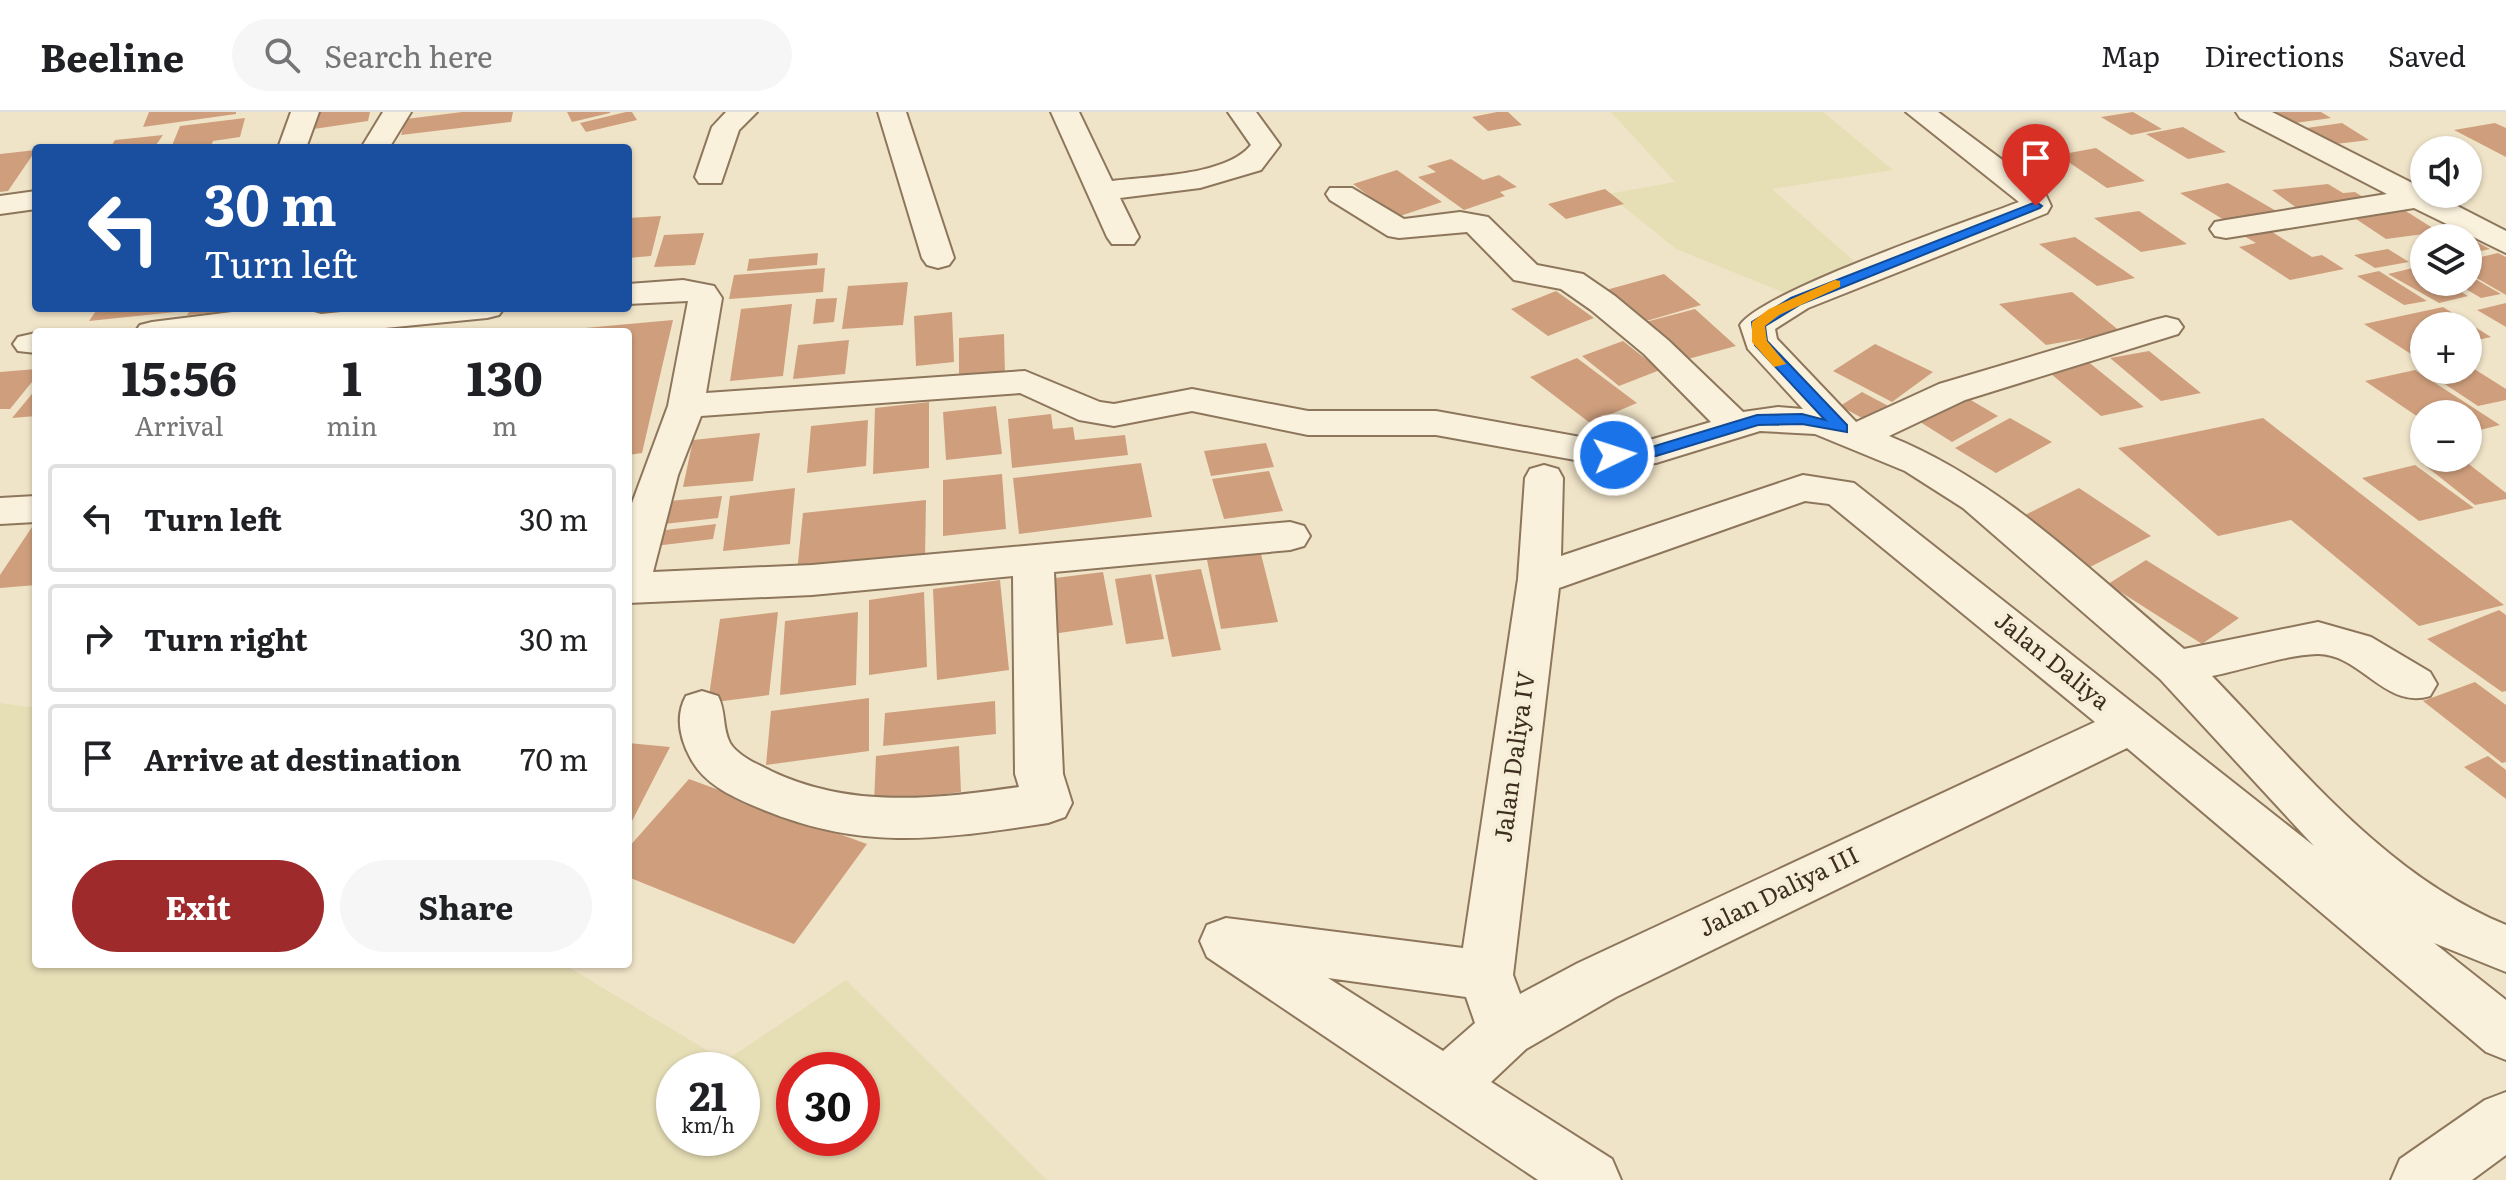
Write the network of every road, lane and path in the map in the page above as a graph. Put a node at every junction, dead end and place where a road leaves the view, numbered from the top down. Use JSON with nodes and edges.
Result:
{"nodes":[{"id":1,"x":305,"y":112,"type":"edge"},
{"id":2,"x":397,"y":112,"type":"edge"},
{"id":3,"x":743,"y":112,"type":"edge"},
{"id":4,"x":892,"y":112,"type":"edge"},
{"id":5,"x":1065,"y":112,"type":"edge"},
{"id":6,"x":1242,"y":112,"type":"edge"},
{"id":7,"x":1920,"y":112,"type":"edge"},
{"id":8,"x":2250,"y":112,"type":"edge"},
{"id":9,"x":293,"y":144,"type":"edge"},
{"id":10,"x":377,"y":144,"type":"edge"},
{"id":11,"x":710,"y":177,"type":"dead end"},
{"id":12,"x":1102,"y":191,"type":"junction"},
{"id":13,"x":1341,"y":194,"type":"dead end"},
{"id":14,"x":2410,"y":194,"type":"edge"},
{"id":15,"x":2410,"y":199,"type":"edge"},
{"id":16,"x":32,"y":201,"type":"edge"},
{"id":17,"x":0,"y":205,"type":"edge"},
{"id":18,"x":2438,"y":208,"type":"edge"},
{"id":19,"x":2226,"y":229,"type":"dead end"},
{"id":20,"x":1123,"y":237,"type":"dead end"},
{"id":21,"x":2506,"y":243,"type":"edge"},
{"id":22,"x":938,"y":258,"type":"dead end"},
{"id":23,"x":632,"y":294,"type":"edge"},
{"id":24,"x":460,"y":312,"type":"edge"},
{"id":25,"x":283,"y":313,"type":"edge"},
{"id":26,"x":364,"y":326,"type":"edge"},
{"id":27,"x":2166,"y":327,"type":"dead end"},
{"id":28,"x":180,"y":328,"type":"edge"},
{"id":29,"x":686,"y":406,"type":"junction"},
{"id":30,"x":1734,"y":424,"type":"junction"},
{"id":31,"x":1850,"y":432,"type":"junction"},
{"id":32,"x":644,"y":476,"type":"edge"},
{"id":33,"x":1544,"y":478,"type":"dead end"},
{"id":34,"x":32,"y":509,"type":"edge"},
{"id":35,"x":0,"y":511,"type":"edge"},
{"id":36,"x":1290,"y":536,"type":"dead end"},
{"id":37,"x":632,"y":559,"type":"edge"},
{"id":38,"x":1033,"y":559,"type":"junction"},
{"id":39,"x":1539,"y":579,"type":"junction"},
{"id":40,"x":632,"y":587,"type":"edge"},
{"id":41,"x":2176,"y":667,"type":"junction"},
{"id":42,"x":2414,"y":684,"type":"dead end"},
{"id":43,"x":702,"y":708,"type":"dead end"},
{"id":44,"x":2131,"y":725,"type":"junction"},
{"id":45,"x":2506,"y":949,"type":"edge"},
{"id":46,"x":1486,"y":975,"type":"junction"},
{"id":47,"x":1506,"y":1031,"type":"junction"},
{"id":48,"x":2506,"y":1034,"type":"edge"},
{"id":49,"x":1445,"y":1087,"type":"junction"},
{"id":50,"x":2506,"y":1120,"type":"edge"},
{"id":51,"x":1591,"y":1180,"type":"edge"},
{"id":52,"x":2421,"y":1180,"type":"edge"}],
"edges":[{"from":1,"to":9,"type":"street"},
{"from":2,"to":10,"type":"street"},
{"from":3,"to":11,"type":"street"},
{"from":4,"to":22,"type":"street"},
{"from":5,"to":12,"type":"street"},
{"from":6,"to":12,"type":"street"},
{"from":7,"to":31,"type":"street"},
{"from":8,"to":14,"type":"street"},
{"from":12,"to":20,"type":"street"},
{"from":13,"to":30,"type":"street"},
{"from":15,"to":19,"type":"street"},
{"from":16,"to":17,"type":"street"},
{"from":18,"to":21,"type":"street"},
{"from":23,"to":29,"type":"street"},
{"from":24,"to":26,"type":"street"},
{"from":25,"to":26,"type":"street"},
{"from":25,"to":28,"type":"street"},
{"from":27,"to":31,"type":"street"},
{"from":29,"to":30,"type":"street"},
{"from":29,"to":32,"type":"street"},
{"from":30,"to":31,"type":"street"},
{"from":31,"to":41,"type":"street"},
{"from":32,"to":37,"type":"street"},
{"from":33,"to":39,"type":"street","name":"Jalan Daliya IV"},
{"from":34,"to":35,"type":"street"},
{"from":36,"to":38,"type":"street"},
{"from":38,"to":40,"type":"street"},
{"from":38,"to":43,"type":"street"},
{"from":39,"to":44,"type":"street","name":"Jalan Daliya"},
{"from":39,"to":46,"type":"street","name":"Jalan Daliya IV"},
{"from":41,"to":42,"type":"street"},
{"from":41,"to":45,"type":"street"},
{"from":44,"to":47,"type":"street","name":"Jalan Daliya III"},
{"from":44,"to":48,"type":"street","name":"Jalan Daliya"},
{"from":46,"to":47,"type":"street","name":"Jalan Daliya IV"},
{"from":46,"to":49,"type":"street"},
{"from":47,"to":49,"type":"street","name":"Jalan Daliya III"},
{"from":49,"to":51,"type":"street"},
{"from":50,"to":52,"type":"street"}]}
